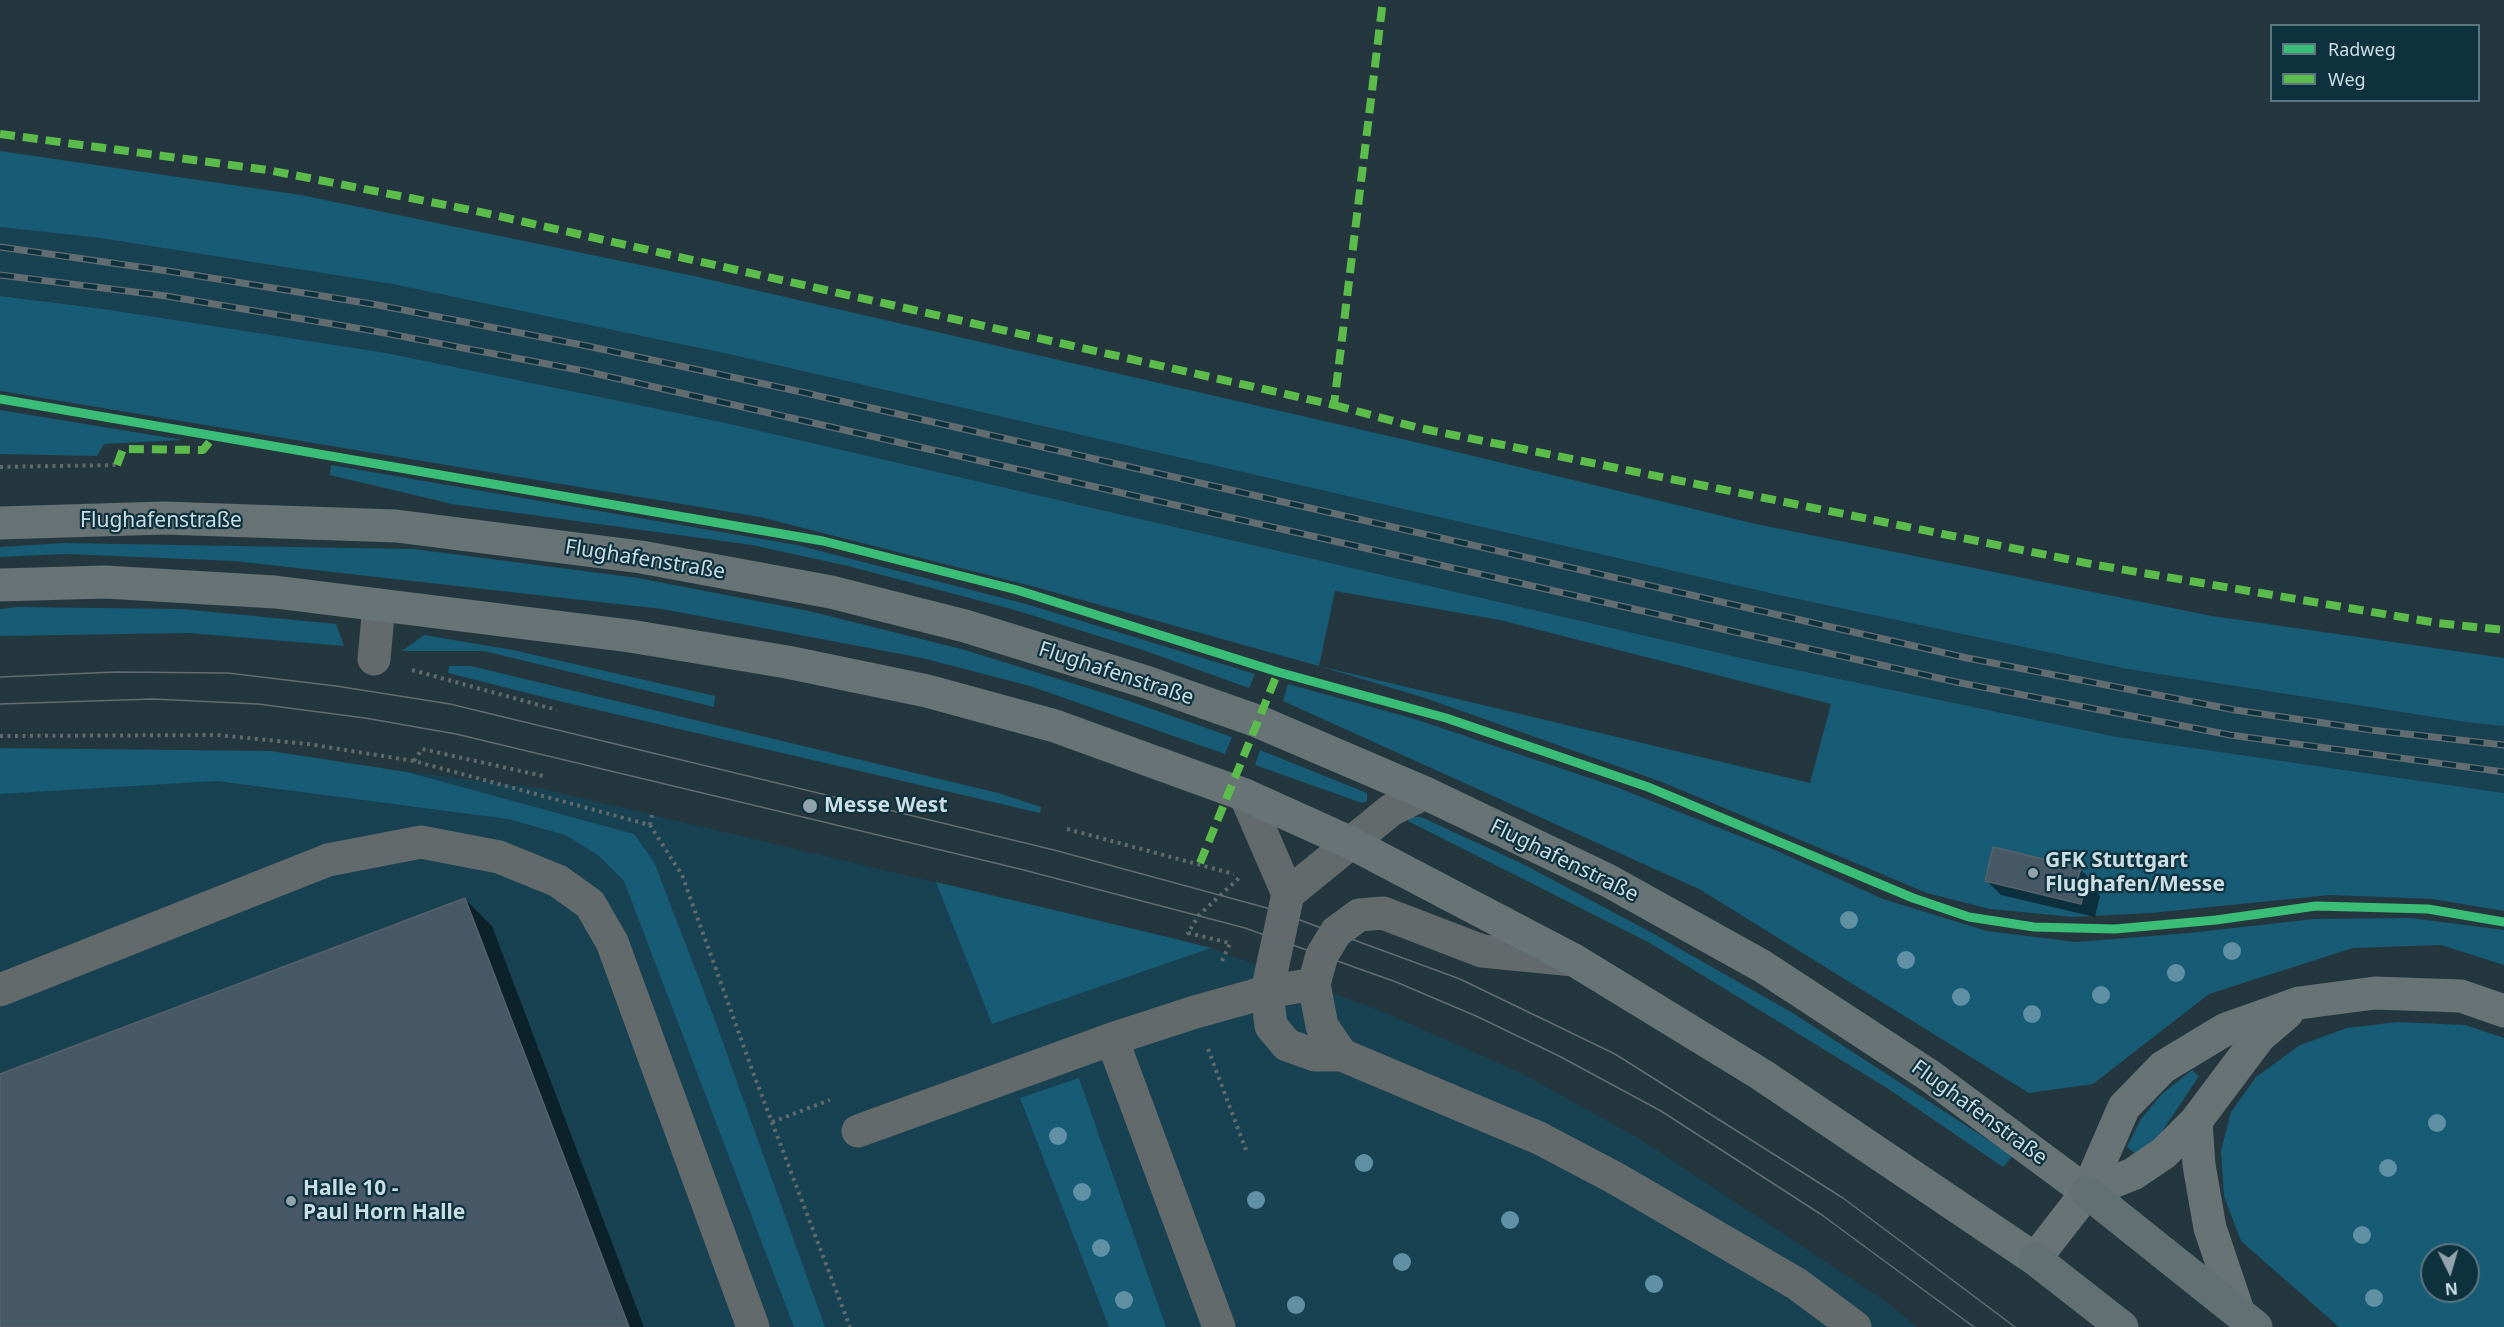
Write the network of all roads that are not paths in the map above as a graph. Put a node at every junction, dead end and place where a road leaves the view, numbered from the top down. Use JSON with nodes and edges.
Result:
{"nodes":[{"id":1,"x":9,"y":517,"type":"edge"},
{"id":2,"x":0,"y":585,"type":"edge"},
{"id":3,"x":379,"y":605,"type":"junction"},
{"id":4,"x":374,"y":659,"type":"road end"},
{"id":5,"x":1425,"y":794,"type":"junction"},
{"id":6,"x":1245,"y":795,"type":"junction"},
{"id":7,"x":1348,"y":842,"type":"junction"},
{"id":8,"x":1288,"y":894,"type":"junction"},
{"id":9,"x":1574,"y":960,"type":"junction"},
{"id":10,"x":1314,"y":984,"type":"junction"},
{"id":11,"x":0,"y":990,"type":"edge"},
{"id":12,"x":1267,"y":992,"type":"junction"},
{"id":13,"x":2299,"y":1003,"type":"junction"},
{"id":14,"x":2504,"y":1011,"type":"edge"},
{"id":15,"x":1112,"y":1039,"type":"junction"},
{"id":16,"x":1342,"y":1055,"type":"junction"},
{"id":17,"x":2196,"y":1121,"type":"junction"},
{"id":18,"x":858,"y":1131,"type":"dead end"},
{"id":19,"x":2087,"y":1192,"type":"junction"},
{"id":20,"x":2036,"y":1259,"type":"junction"},
{"id":21,"x":2247,"y":1319,"type":"edge"},
{"id":22,"x":753,"y":1327,"type":"edge"},
{"id":23,"x":1219,"y":1327,"type":"edge"},
{"id":24,"x":1855,"y":1327,"type":"edge"},
{"id":25,"x":2122,"y":1327,"type":"edge"}],
"edges":[{"from":1,"to":5,"type":"main road","name":"Flughafenstraße"},
{"from":2,"to":3,"type":"main road"},
{"from":3,"to":4,"type":"lane"},
{"from":3,"to":6,"type":"main road"},
{"from":5,"to":7,"type":"lane"},
{"from":5,"to":19,"type":"main road","name":"Flughafenstraße"},
{"from":6,"to":7,"type":"main road"},
{"from":6,"to":8,"type":"lane"},
{"from":7,"to":8,"type":"lane"},
{"from":7,"to":9,"type":"main road"},
{"from":8,"to":12,"type":"lane"},
{"from":9,"to":10,"type":"lane"},
{"from":9,"to":20,"type":"main road"},
{"from":10,"to":12,"type":"lane"},
{"from":10,"to":16,"type":"lane"},
{"from":11,"to":22,"type":"lane"},
{"from":12,"to":15,"type":"lane"},
{"from":12,"to":16,"type":"lane"},
{"from":13,"to":14,"type":"main road"},
{"from":13,"to":17,"type":"main road"},
{"from":13,"to":19,"type":"main road"},
{"from":15,"to":18,"type":"lane"},
{"from":15,"to":23,"type":"lane"},
{"from":16,"to":24,"type":"lane"},
{"from":17,"to":19,"type":"main road"},
{"from":17,"to":21,"type":"main road"},
{"from":19,"to":20,"type":"main road"},
{"from":19,"to":21,"type":"highway"},
{"from":20,"to":25,"type":"highway"}]}
